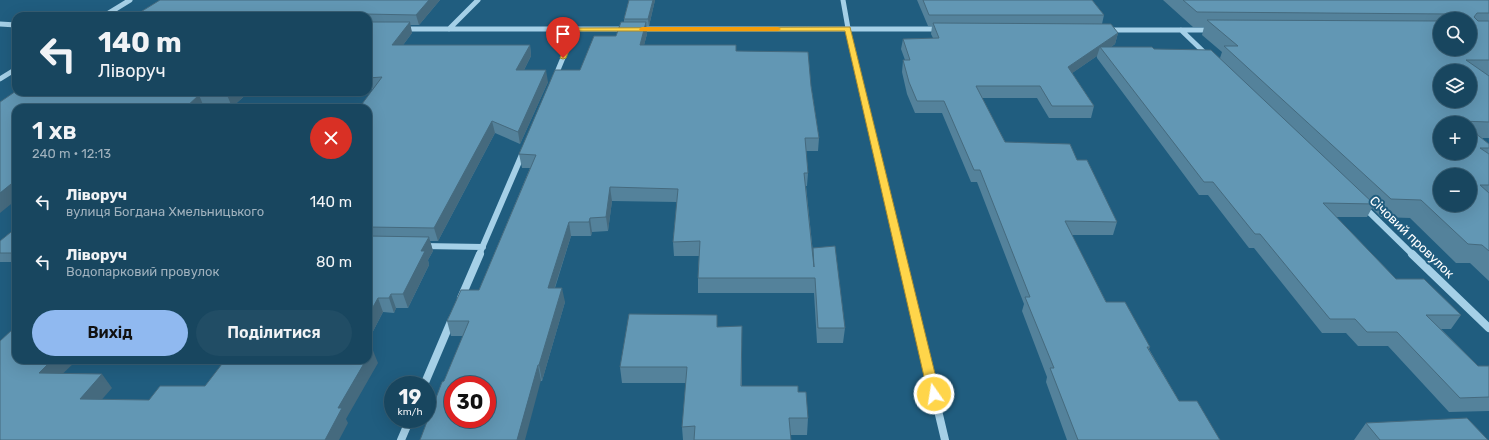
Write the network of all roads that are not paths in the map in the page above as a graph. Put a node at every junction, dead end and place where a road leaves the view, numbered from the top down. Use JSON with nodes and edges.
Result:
{"nodes":[{"id":1,"x":130,"y":0,"type":"edge"},
{"id":2,"x":478,"y":0,"type":"edge"},
{"id":3,"x":843,"y":0,"type":"edge"},
{"id":4,"x":110,"y":12,"type":"edge"},
{"id":5,"x":0,"y":24,"type":"edge"},
{"id":6,"x":12,"y":25,"type":"edge"},
{"id":7,"x":397,"y":29,"type":"edge"},
{"id":8,"x":449,"y":29,"type":"junction"},
{"id":9,"x":575,"y":29,"type":"junction"},
{"id":10,"x":848,"y":29,"type":"junction"},
{"id":11,"x":944,"y":29,"type":"edge"},
{"id":12,"x":1102,"y":30,"type":"edge"},
{"id":13,"x":1181,"y":30,"type":"junction"},
{"id":14,"x":1220,"y":30,"type":"edge"},
{"id":15,"x":1213,"y":61,"type":"edge"},
{"id":16,"x":12,"y":72,"type":"edge"},
{"id":17,"x":0,"y":79,"type":"edge"},
{"id":18,"x":551,"y":87,"type":"edge"},
{"id":19,"x":526,"y":145,"type":"edge"},
{"id":20,"x":1357,"y":200,"type":"edge"},
{"id":21,"x":414,"y":246,"type":"edge"},
{"id":22,"x":483,"y":247,"type":"junction"},
{"id":23,"x":458,"y":305,"type":"edge"},
{"id":24,"x":455,"y":312,"type":"edge"},
{"id":25,"x":1489,"y":328,"type":"edge"},
{"id":26,"x":428,"y":376,"type":"edge"},
{"id":27,"x":406,"y":428,"type":"edge"},
{"id":28,"x":401,"y":440,"type":"edge"},
{"id":29,"x":945,"y":440,"type":"edge"}],
"edges":[{"from":1,"to":4,"type":"street"},
{"from":2,"to":8,"type":"street"},
{"from":3,"to":10,"type":"street"},
{"from":5,"to":6,"type":"street"},
{"from":7,"to":8,"type":"street"},
{"from":8,"to":9,"type":"street"},
{"from":9,"to":10,"type":"street"},
{"from":9,"to":18,"type":"street"},
{"from":10,"to":11,"type":"street"},
{"from":10,"to":29,"type":"street"},
{"from":12,"to":13,"type":"street"},
{"from":13,"to":14,"type":"street"},
{"from":13,"to":15,"type":"street"},
{"from":16,"to":17,"type":"street"},
{"from":19,"to":22,"type":"street"},
{"from":20,"to":25,"type":"street","name":"Січовий провулок"},
{"from":21,"to":22,"type":"street"},
{"from":22,"to":23,"type":"street"},
{"from":24,"to":26,"type":"street"},
{"from":27,"to":28,"type":"street"}]}
